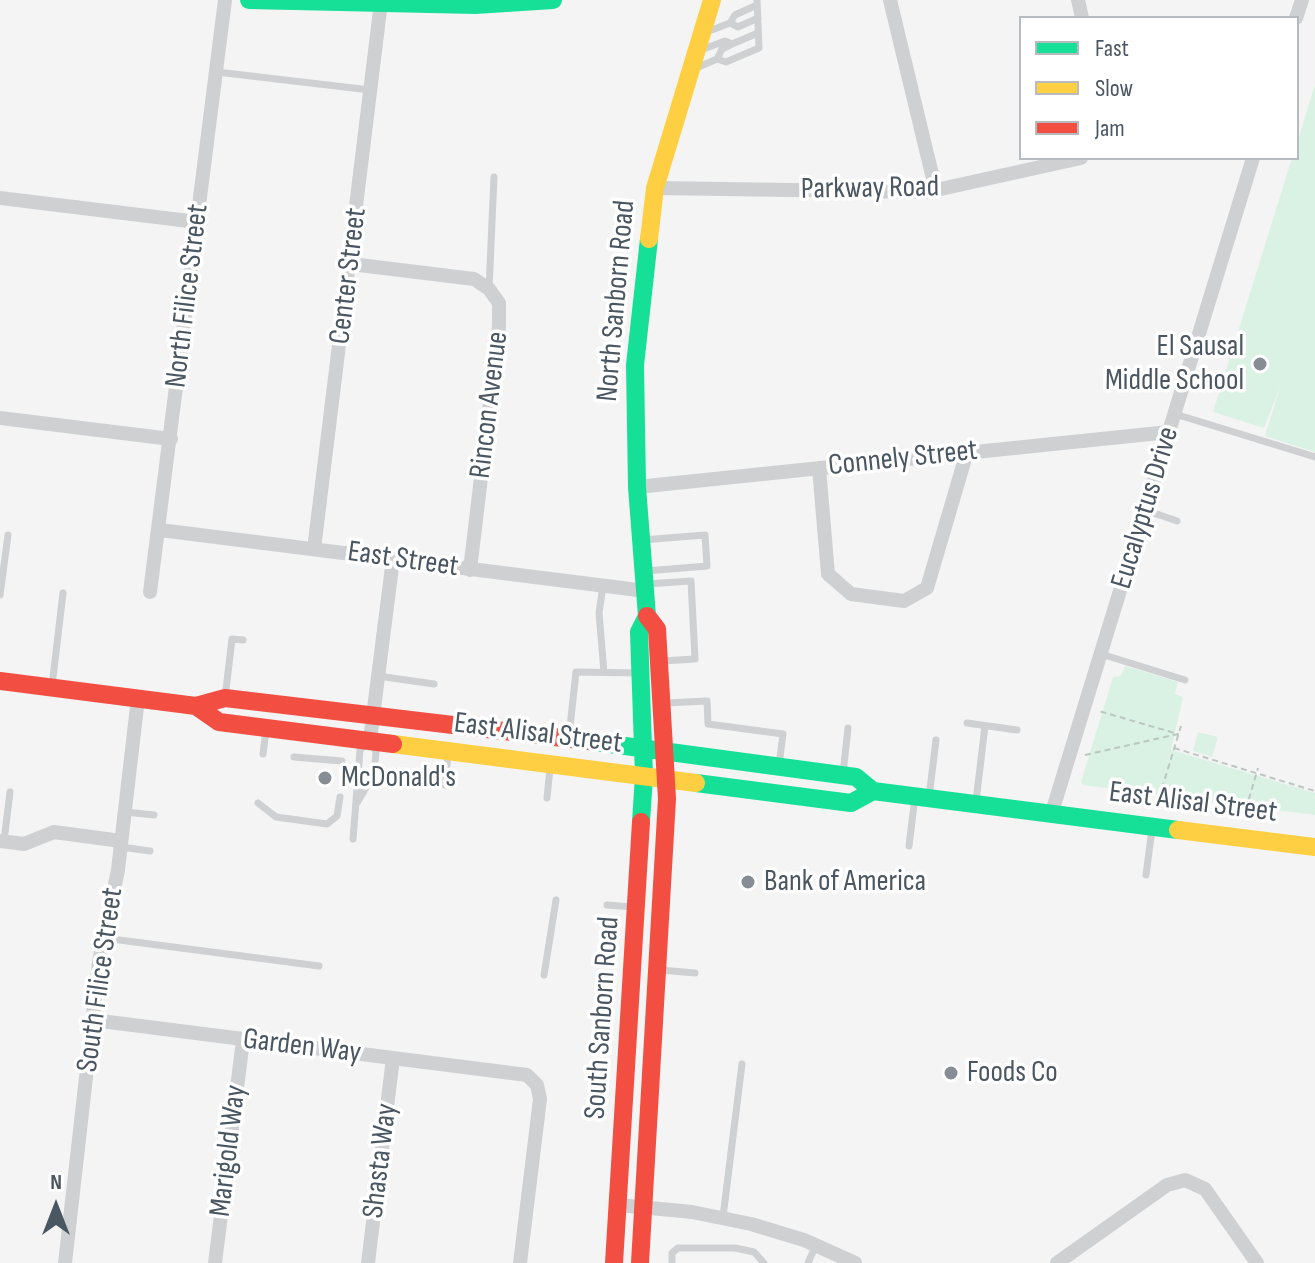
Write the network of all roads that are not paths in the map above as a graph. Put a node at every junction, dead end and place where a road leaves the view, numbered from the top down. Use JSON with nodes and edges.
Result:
{"nodes":[{"id":1,"x":225,"y":0,"type":"edge"},
{"id":2,"x":249,"y":0,"type":"edge"},
{"id":3,"x":286,"y":0,"type":"edge"},
{"id":4,"x":553,"y":0,"type":"edge"},
{"id":5,"x":712,"y":0,"type":"edge"},
{"id":6,"x":890,"y":0,"type":"edge"},
{"id":7,"x":388,"y":2,"type":"edge"},
{"id":8,"x":757,"y":2,"type":"edge"},
{"id":9,"x":758,"y":18,"type":"junction"},
{"id":10,"x":734,"y":25,"type":"junction"},
{"id":11,"x":758,"y":33,"type":"junction"},
{"id":12,"x":700,"y":34,"type":"junction"},
{"id":13,"x":728,"y":42,"type":"junction"},
{"id":14,"x":694,"y":53,"type":"junction"},
{"id":15,"x":717,"y":59,"type":"junction"},
{"id":16,"x":217,"y":72,"type":"junction"},
{"id":17,"x":688,"y":72,"type":"junction"},
{"id":18,"x":372,"y":90,"type":"junction"},
{"id":19,"x":1072,"y":160,"type":"edge"},
{"id":20,"x":1252,"y":160,"type":"edge"},
{"id":21,"x":494,"y":177,"type":"dead end"},
{"id":22,"x":655,"y":188,"type":"junction"},
{"id":23,"x":936,"y":191,"type":"junction"},
{"id":24,"x":0,"y":198,"type":"edge"},
{"id":25,"x":197,"y":222,"type":"junction"},
{"id":26,"x":351,"y":264,"type":"junction"},
{"id":27,"x":489,"y":289,"type":"junction"},
{"id":28,"x":1175,"y":414,"type":"junction"},
{"id":29,"x":0,"y":418,"type":"edge"},
{"id":30,"x":1169,"y":432,"type":"junction"},
{"id":31,"x":171,"y":439,"type":"junction"},
{"id":32,"x":967,"y":452,"type":"junction"},
{"id":33,"x":1315,"y":457,"type":"edge"},
{"id":34,"x":819,"y":468,"type":"junction"},
{"id":35,"x":637,"y":487,"type":"junction"},
{"id":36,"x":1145,"y":510,"type":"junction"},
{"id":37,"x":1177,"y":521,"type":"dead end"},
{"id":38,"x":160,"y":530,"type":"junction"},
{"id":39,"x":8,"y":535,"type":"dead end"},
{"id":40,"x":642,"y":540,"type":"junction"},
{"id":41,"x":314,"y":549,"type":"junction"},
{"id":42,"x":393,"y":559,"type":"junction"},
{"id":43,"x":470,"y":570,"type":"junction"},
{"id":44,"x":645,"y":582,"type":"junction"},
{"id":45,"x":603,"y":586,"type":"junction"},
{"id":46,"x":150,"y":592,"type":"dead end"},
{"id":47,"x":63,"y":593,"type":"dead end"},
{"id":48,"x":0,"y":595,"type":"edge"},
{"id":49,"x":647,"y":616,"type":"junction"},
{"id":50,"x":243,"y":640,"type":"dead end"},
{"id":51,"x":1101,"y":654,"type":"junction"},
{"id":52,"x":660,"y":661,"type":"junction"},
{"id":53,"x":604,"y":672,"type":"junction"},
{"id":54,"x":641,"y":674,"type":"junction"},
{"id":55,"x":378,"y":676,"type":"junction"},
{"id":56,"x":1185,"y":680,"type":"dead end"},
{"id":57,"x":0,"y":681,"type":"edge"},
{"id":58,"x":434,"y":684,"type":"dead end"},
{"id":59,"x":52,"y":687,"type":"junction"},
{"id":60,"x":138,"y":698,"type":"junction"},
{"id":61,"x":225,"y":698,"type":"junction"},
{"id":62,"x":663,"y":703,"type":"junction"},
{"id":63,"x":196,"y":706,"type":"junction"},
{"id":64,"x":373,"y":715,"type":"junction"},
{"id":65,"x":967,"y":723,"type":"dead end"},
{"id":66,"x":985,"y":726,"type":"junction"},
{"id":67,"x":266,"y":728,"type":"junction"},
{"id":68,"x":848,"y":728,"type":"dead end"},
{"id":69,"x":1017,"y":730,"type":"dead end"},
{"id":70,"x":568,"y":739,"type":"junction"},
{"id":71,"x":370,"y":740,"type":"junction"},
{"id":72,"x":936,"y":740,"type":"dead end"},
{"id":73,"x":644,"y":747,"type":"junction"},
{"id":74,"x":666,"y":750,"type":"junction"},
{"id":75,"x":449,"y":751,"type":"junction"},
{"id":76,"x":263,"y":754,"type":"dead end"},
{"id":77,"x":294,"y":757,"type":"dead end"},
{"id":78,"x":342,"y":761,"type":"dead end"},
{"id":79,"x":551,"y":764,"type":"junction"},
{"id":80,"x":779,"y":767,"type":"junction"},
{"id":81,"x":842,"y":775,"type":"junction"},
{"id":82,"x":644,"y":776,"type":"junction"},
{"id":83,"x":667,"y":778,"type":"junction"},
{"id":84,"x":445,"y":785,"type":"dead end"},
{"id":85,"x":873,"y":791,"type":"junction"},
{"id":86,"x":10,"y":792,"type":"dead end"},
{"id":87,"x":922,"y":796,"type":"junction"},
{"id":88,"x":340,"y":797,"type":"dead end"},
{"id":89,"x":547,"y":798,"type":"dead end"},
{"id":90,"x":258,"y":803,"type":"dead end"},
{"id":91,"x":357,"y":803,"type":"junction"},
{"id":92,"x":976,"y":803,"type":"junction"},
{"id":93,"x":124,"y":812,"type":"junction"},
{"id":94,"x":1052,"y":812,"type":"junction"},
{"id":95,"x":154,"y":815,"type":"dead end"},
{"id":96,"x":1152,"y":826,"type":"junction"},
{"id":97,"x":353,"y":839,"type":"dead end"},
{"id":98,"x":2,"y":841,"type":"edge"},
{"id":99,"x":121,"y":844,"type":"junction"},
{"id":100,"x":909,"y":846,"type":"dead end"},
{"id":101,"x":1315,"y":847,"type":"edge"},
{"id":102,"x":150,"y":851,"type":"dead end"},
{"id":103,"x":1146,"y":875,"type":"dead end"},
{"id":104,"x":556,"y":900,"type":"dead end"},
{"id":105,"x":607,"y":905,"type":"dead end"},
{"id":106,"x":638,"y":908,"type":"junction"},
{"id":107,"x":104,"y":938,"type":"junction"},
{"id":108,"x":319,"y":966,"type":"dead end"},
{"id":109,"x":659,"y":969,"type":"junction"},
{"id":110,"x":695,"y":973,"type":"dead end"},
{"id":111,"x":544,"y":975,"type":"dead end"},
{"id":112,"x":93,"y":1020,"type":"junction"},
{"id":113,"x":243,"y":1040,"type":"junction"},
{"id":114,"x":393,"y":1058,"type":"junction"},
{"id":115,"x":742,"y":1064,"type":"dead end"},
{"id":116,"x":619,"y":1205,"type":"junction"},
{"id":117,"x":644,"y":1207,"type":"junction"},
{"id":118,"x":723,"y":1217,"type":"junction"},
{"id":119,"x":816,"y":1245,"type":"junction"},
{"id":120,"x":65,"y":1263,"type":"edge"},
{"id":121,"x":215,"y":1263,"type":"edge"},
{"id":122,"x":368,"y":1263,"type":"edge"},
{"id":123,"x":520,"y":1263,"type":"edge"},
{"id":124,"x":614,"y":1263,"type":"edge"},
{"id":125,"x":640,"y":1263,"type":"edge"},
{"id":126,"x":672,"y":1263,"type":"edge"},
{"id":127,"x":764,"y":1263,"type":"edge"},
{"id":128,"x":808,"y":1263,"type":"edge"},
{"id":129,"x":855,"y":1263,"type":"edge"},
{"id":130,"x":1057,"y":1263,"type":"edge"},
{"id":131,"x":1257,"y":1263,"type":"edge"}],
"edges":[{"from":1,"to":16,"type":"street","name":"North Filice Street"},
{"from":2,"to":3,"type":"main road"},
{"from":3,"to":7,"type":"main road"},
{"from":4,"to":7,"type":"main road"},
{"from":5,"to":12,"type":"main road","name":"North Sanborn Road"},
{"from":6,"to":23,"type":"street"},
{"from":7,"to":18,"type":"street","name":"Center Street"},
{"from":8,"to":9,"type":"lane"},
{"from":8,"to":10,"type":"lane"},
{"from":9,"to":10,"type":"lane"},
{"from":9,"to":11,"type":"lane"},
{"from":10,"to":12,"type":"lane"},
{"from":10,"to":13,"type":"lane"},
{"from":11,"to":13,"type":"lane"},
{"from":11,"to":15,"type":"lane"},
{"from":12,"to":14,"type":"main road","name":"North Sanborn Road"},
{"from":13,"to":14,"type":"lane"},
{"from":13,"to":15,"type":"lane"},
{"from":14,"to":17,"type":"main road","name":"North Sanborn Road"},
{"from":15,"to":17,"type":"lane"},
{"from":16,"to":18,"type":"lane"},
{"from":16,"to":25,"type":"street","name":"North Filice Street"},
{"from":17,"to":22,"type":"main road","name":"North Sanborn Road"},
{"from":18,"to":26,"type":"street","name":"Center Street"},
{"from":19,"to":23,"type":"street","name":"Parkway Road"},
{"from":20,"to":28,"type":"street","name":"Eucalyptus Drive"},
{"from":21,"to":27,"type":"lane"},
{"from":22,"to":23,"type":"street","name":"Parkway Road"},
{"from":22,"to":35,"type":"main road","name":"North Sanborn Road"},
{"from":24,"to":25,"type":"street"},
{"from":25,"to":31,"type":"street","name":"North Filice Street"},
{"from":26,"to":27,"type":"street","name":"Rincon Avenue"},
{"from":26,"to":41,"type":"street","name":"Center Street"},
{"from":27,"to":43,"type":"street","name":"Rincon Avenue"},
{"from":28,"to":30,"type":"street","name":"Eucalyptus Drive"},
{"from":28,"to":33,"type":"lane"},
{"from":29,"to":31,"type":"street"},
{"from":30,"to":32,"type":"street","name":"Connely Street"},
{"from":30,"to":36,"type":"street","name":"Eucalyptus Drive"},
{"from":31,"to":38,"type":"street","name":"North Filice Street"},
{"from":32,"to":34,"type":"street","name":"Connely Street"},
{"from":32,"to":34,"type":"street"},
{"from":34,"to":35,"type":"street","name":"Connely Street"},
{"from":35,"to":40,"type":"main road","name":"North Sanborn Road"},
{"from":36,"to":37,"type":"lane"},
{"from":36,"to":51,"type":"street","name":"Eucalyptus Drive"},
{"from":38,"to":41,"type":"street","name":"East Street"},
{"from":38,"to":46,"type":"street","name":"North Filice Street"},
{"from":39,"to":48,"type":"lane"},
{"from":40,"to":44,"type":"main road","name":"North Sanborn Road"},
{"from":40,"to":44,"type":"lane"},
{"from":41,"to":42,"type":"street","name":"East Street"},
{"from":42,"to":43,"type":"street","name":"East Street"},
{"from":42,"to":55,"type":"street"},
{"from":43,"to":45,"type":"street","name":"East Street"},
{"from":44,"to":45,"type":"street","name":"East Street"},
{"from":44,"to":49,"type":"main road","name":"North Sanborn Road"},
{"from":44,"to":52,"type":"lane"},
{"from":45,"to":53,"type":"lane"},
{"from":47,"to":59,"type":"lane"},
{"from":49,"to":52,"type":"main road","name":"North Sanborn Road"},
{"from":49,"to":54,"type":"main road","name":"North Sanborn Road"},
{"from":50,"to":61,"type":"lane"},
{"from":51,"to":56,"type":"lane"},
{"from":51,"to":94,"type":"street","name":"Eucalyptus Drive"},
{"from":52,"to":62,"type":"main road","name":"North Sanborn Road"},
{"from":53,"to":54,"type":"lane"},
{"from":53,"to":70,"type":"lane"},
{"from":54,"to":73,"type":"main road","name":"North Sanborn Road"},
{"from":55,"to":58,"type":"lane"},
{"from":55,"to":64,"type":"street"},
{"from":57,"to":59,"type":"main road","name":"East Alisal Street"},
{"from":59,"to":60,"type":"main road","name":"East Alisal Street"},
{"from":60,"to":63,"type":"main road","name":"East Alisal Street"},
{"from":60,"to":93,"type":"street","name":"South Filice Street"},
{"from":61,"to":63,"type":"main road","name":"East Alisal Street"},
{"from":61,"to":64,"type":"main road","name":"East Alisal Street"},
{"from":62,"to":74,"type":"main road","name":"North Sanborn Road"},
{"from":62,"to":80,"type":"lane"},
{"from":63,"to":67,"type":"main road","name":"East Alisal Street"},
{"from":64,"to":70,"type":"main road","name":"East Alisal Street"},
{"from":64,"to":71,"type":"street"},
{"from":65,"to":66,"type":"lane"},
{"from":66,"to":69,"type":"lane"},
{"from":66,"to":92,"type":"lane"},
{"from":67,"to":71,"type":"main road","name":"East Alisal Street"},
{"from":67,"to":76,"type":"lane"},
{"from":68,"to":81,"type":"lane"},
{"from":70,"to":73,"type":"main road","name":"East Alisal Street"},
{"from":71,"to":75,"type":"main road","name":"East Alisal Street"},
{"from":71,"to":91,"type":"lane"},
{"from":71,"to":91,"type":"lane"},
{"from":72,"to":87,"type":"lane"},
{"from":73,"to":74,"type":"main road","name":"East Alisal Street"},
{"from":73,"to":82,"type":"main road","name":"North Sanborn Road"},
{"from":74,"to":80,"type":"main road","name":"East Alisal Street"},
{"from":74,"to":83,"type":"main road","name":"North Sanborn Road"},
{"from":75,"to":79,"type":"main road","name":"East Alisal Street"},
{"from":75,"to":84,"type":"lane"},
{"from":77,"to":78,"type":"lane"},
{"from":79,"to":82,"type":"main road","name":"East Alisal Street"},
{"from":79,"to":89,"type":"lane"},
{"from":80,"to":81,"type":"main road","name":"East Alisal Street"},
{"from":81,"to":85,"type":"main road","name":"East Alisal Street"},
{"from":82,"to":83,"type":"main road","name":"East Alisal Street"},
{"from":82,"to":106,"type":"main road","name":"South Sanborn Road"},
{"from":83,"to":85,"type":"main road","name":"East Alisal Street"},
{"from":83,"to":109,"type":"main road","name":"South Sanborn Road"},
{"from":85,"to":87,"type":"main road","name":"East Alisal Street"},
{"from":86,"to":98,"type":"lane"},
{"from":87,"to":92,"type":"main road","name":"East Alisal Street"},
{"from":87,"to":100,"type":"lane"},
{"from":88,"to":90,"type":"lane"},
{"from":91,"to":97,"type":"lane"},
{"from":92,"to":94,"type":"main road","name":"East Alisal Street"},
{"from":93,"to":95,"type":"lane"},
{"from":93,"to":99,"type":"street","name":"South Filice Street"},
{"from":94,"to":96,"type":"main road","name":"East Alisal Street"},
{"from":96,"to":101,"type":"main road","name":"East Alisal Street"},
{"from":96,"to":103,"type":"lane"},
{"from":98,"to":99,"type":"street"},
{"from":99,"to":102,"type":"lane"},
{"from":99,"to":107,"type":"street","name":"South Filice Street"},
{"from":104,"to":111,"type":"lane"},
{"from":105,"to":106,"type":"lane"},
{"from":106,"to":116,"type":"main road","name":"South Sanborn Road"},
{"from":107,"to":108,"type":"lane"},
{"from":107,"to":112,"type":"street","name":"South Filice Street"},
{"from":109,"to":110,"type":"lane"},
{"from":109,"to":117,"type":"main road","name":"South Sanborn Road"},
{"from":112,"to":113,"type":"street","name":"Garden Way"},
{"from":112,"to":120,"type":"street","name":"South Filice Street"},
{"from":113,"to":114,"type":"street","name":"Garden Way"},
{"from":113,"to":121,"type":"street","name":"Marigold Way"},
{"from":114,"to":122,"type":"street","name":"Shasta Way"},
{"from":114,"to":123,"type":"street","name":"Garden Way"},
{"from":115,"to":118,"type":"lane"},
{"from":116,"to":117,"type":"street"},
{"from":116,"to":124,"type":"main road","name":"South Sanborn Road"},
{"from":117,"to":118,"type":"street"},
{"from":117,"to":125,"type":"main road","name":"South Sanborn Road"},
{"from":118,"to":119,"type":"street"},
{"from":119,"to":128,"type":"lane"},
{"from":119,"to":129,"type":"street"},
{"from":126,"to":127,"type":"lane"},
{"from":130,"to":131,"type":"street"}]}
